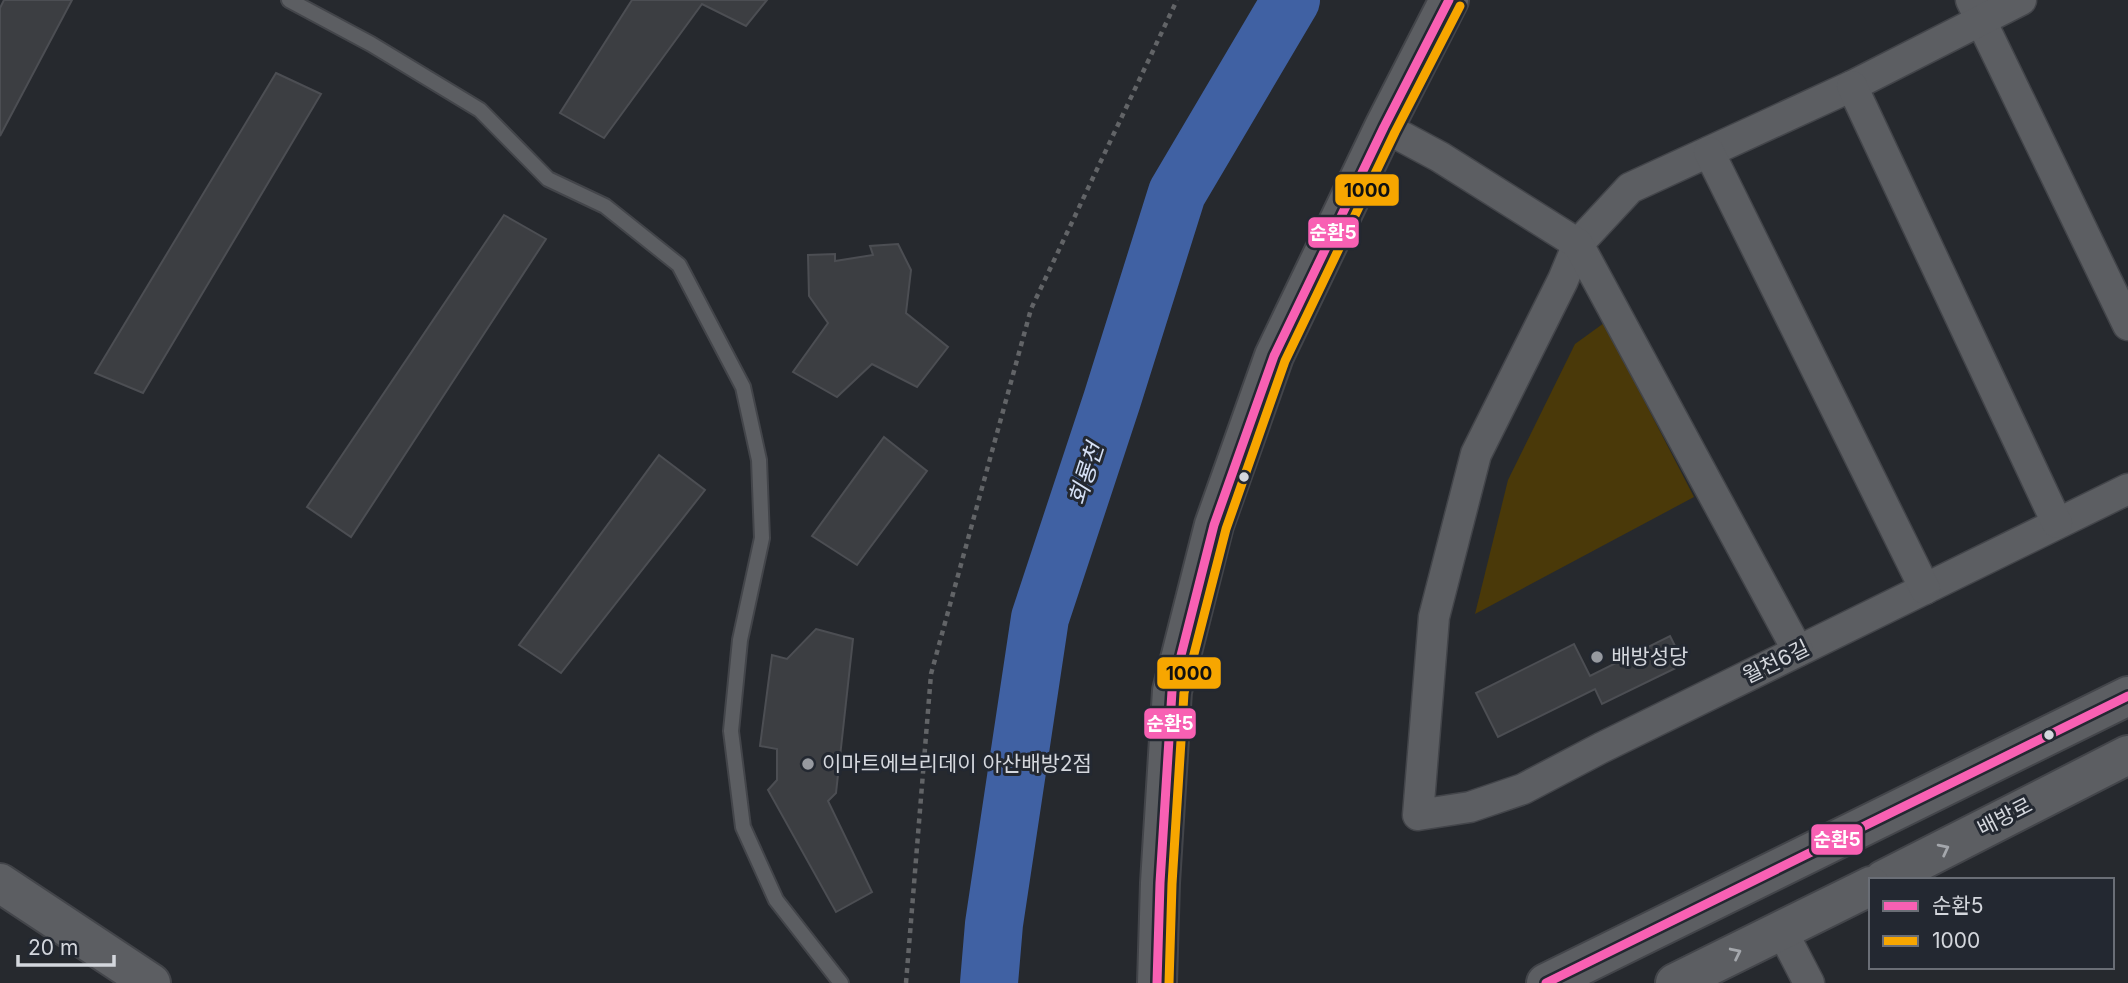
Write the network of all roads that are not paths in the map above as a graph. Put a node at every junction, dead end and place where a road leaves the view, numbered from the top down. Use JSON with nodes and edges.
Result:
{"nodes":[{"id":1,"x":289,"y":0,"type":"edge"},
{"id":2,"x":1449,"y":0,"type":"edge"},
{"id":3,"x":2021,"y":0,"type":"edge"},
{"id":4,"x":1976,"y":10,"type":"edge"},
{"id":5,"x":1852,"y":86,"type":"junction"},
{"id":6,"x":1384,"y":127,"type":"junction"},
{"id":7,"x":1709,"y":152,"type":"junction"},
{"id":8,"x":1578,"y":244,"type":"junction"},
{"id":9,"x":2128,"y":325,"type":"edge"},
{"id":10,"x":2128,"y":489,"type":"edge"},
{"id":11,"x":2057,"y":523,"type":"junction"},
{"id":12,"x":1925,"y":589,"type":"junction"},
{"id":13,"x":1798,"y":651,"type":"junction"},
{"id":14,"x":2128,"y":696,"type":"edge"},
{"id":15,"x":2128,"y":755,"type":"edge"},
{"id":16,"x":1887,"y":878,"type":"edge"},
{"id":17,"x":0,"y":883,"type":"edge"},
{"id":18,"x":1869,"y":887,"type":"edge"},
{"id":19,"x":1158,"y":921,"type":"junction"},
{"id":20,"x":1782,"y":931,"type":"junction"},
{"id":21,"x":150,"y":983,"type":"edge"},
{"id":22,"x":841,"y":983,"type":"edge"},
{"id":23,"x":1157,"y":983,"type":"edge"},
{"id":24,"x":1181,"y":983,"type":"edge"},
{"id":25,"x":1546,"y":983,"type":"edge"},
{"id":26,"x":1675,"y":983,"type":"edge"},
{"id":27,"x":1809,"y":983,"type":"edge"}],
"edges":[{"from":1,"to":22,"type":"lane"},
{"from":2,"to":6,"type":"street"},
{"from":3,"to":4,"type":"street"},
{"from":4,"to":5,"type":"street"},
{"from":4,"to":9,"type":"street"},
{"from":5,"to":7,"type":"street"},
{"from":5,"to":11,"type":"street"},
{"from":6,"to":8,"type":"street"},
{"from":6,"to":19,"type":"street"},
{"from":7,"to":8,"type":"street"},
{"from":7,"to":12,"type":"street"},
{"from":8,"to":13,"type":"street"},
{"from":8,"to":13,"type":"street","name":"월천6길"},
{"from":10,"to":11,"type":"street","name":"월천6길"},
{"from":11,"to":12,"type":"street","name":"월천6길"},
{"from":12,"to":13,"type":"street","name":"월천6길"},
{"from":14,"to":25,"type":"street"},
{"from":16,"to":15,"type":"street","name":"배방로","one_way":true},
{"from":17,"to":21,"type":"street"},
{"from":18,"to":20,"type":"street"},
{"from":19,"to":23,"type":"street"},
{"from":19,"to":24,"type":"street"},
{"from":26,"to":20,"type":"street","one_way":true},
{"from":20,"to":27,"type":"street"}]}
